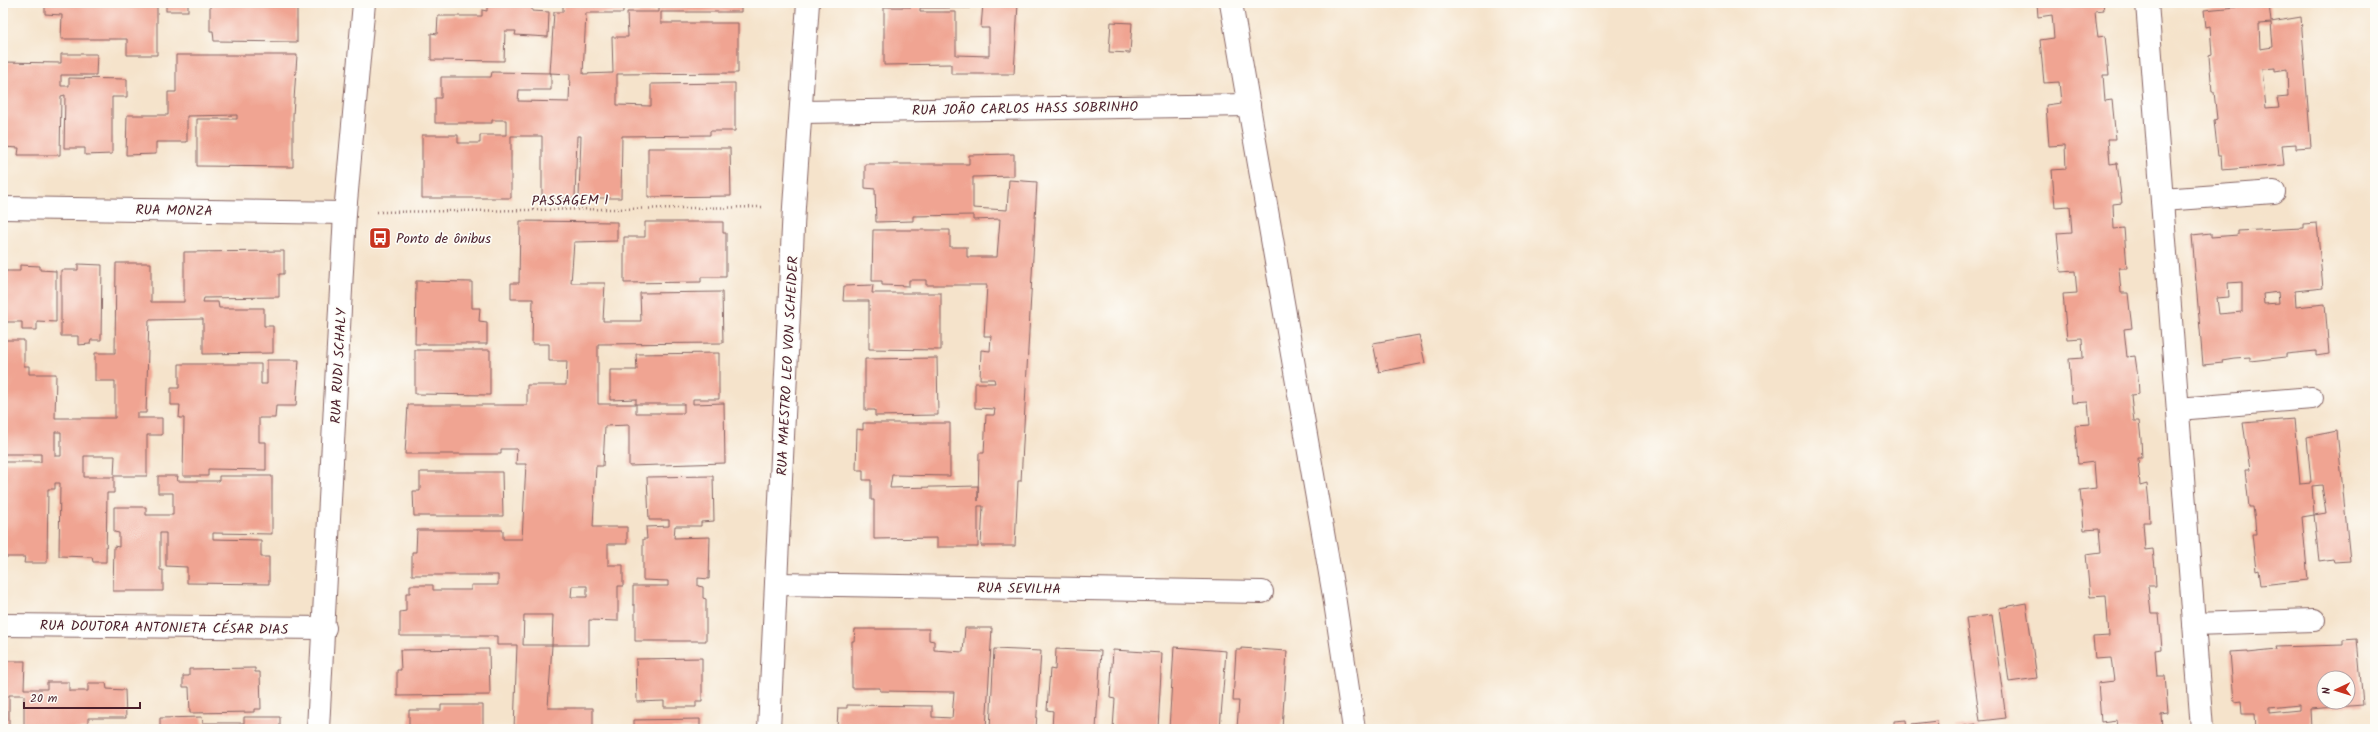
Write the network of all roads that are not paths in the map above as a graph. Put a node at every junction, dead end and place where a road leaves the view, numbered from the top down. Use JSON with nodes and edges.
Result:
{"nodes":[{"id":1,"x":364,"y":3,"type":"edge"},
{"id":2,"x":808,"y":3,"type":"edge"},
{"id":3,"x":1231,"y":3,"type":"edge"},
{"id":4,"x":2147,"y":3,"type":"edge"},
{"id":5,"x":1248,"y":105,"type":"junction"},
{"id":6,"x":802,"y":112,"type":"junction"},
{"id":7,"x":2274,"y":192,"type":"dead end"},
{"id":8,"x":2162,"y":200,"type":"junction"},
{"id":9,"x":3,"y":208,"type":"edge"},
{"id":10,"x":345,"y":213,"type":"junction"},
{"id":11,"x":2312,"y":398,"type":"dead end"},
{"id":12,"x":2178,"y":409,"type":"junction"},
{"id":13,"x":776,"y":584,"type":"junction"},
{"id":14,"x":1262,"y":592,"type":"dead end"},
{"id":15,"x":2314,"y":620,"type":"dead end"},
{"id":16,"x":2194,"y":624,"type":"junction"},
{"id":17,"x":3,"y":625,"type":"edge"},
{"id":18,"x":325,"y":628,"type":"junction"},
{"id":19,"x":318,"y":729,"type":"edge"},
{"id":20,"x":769,"y":729,"type":"edge"},
{"id":21,"x":1354,"y":729,"type":"edge"},
{"id":22,"x":2202,"y":729,"type":"edge"}],
"edges":[{"from":1,"to":10,"type":"street","name":"RUA RUDI SCHALY"},
{"from":2,"to":6,"type":"street","name":"RUA MAESTRO LEO VON SCHEIDER"},
{"from":3,"to":5,"type":"street"},
{"from":4,"to":8,"type":"street"},
{"from":5,"to":6,"type":"street","name":"RUA JOÃO CARLOS HASS SOBRINHO"},
{"from":5,"to":21,"type":"street"},
{"from":6,"to":13,"type":"street","name":"RUA MAESTRO LEO VON SCHEIDER"},
{"from":7,"to":8,"type":"street"},
{"from":8,"to":12,"type":"street"},
{"from":9,"to":10,"type":"street","name":"RUA MONZA"},
{"from":10,"to":18,"type":"street","name":"RUA RUDI SCHALY"},
{"from":11,"to":12,"type":"street"},
{"from":12,"to":16,"type":"street"},
{"from":13,"to":14,"type":"street","name":"RUA SEVILHA"},
{"from":13,"to":20,"type":"street","name":"RUA MAESTRO LEO VON SCHEIDER"},
{"from":15,"to":16,"type":"street"},
{"from":16,"to":22,"type":"street"},
{"from":17,"to":18,"type":"street","name":"RUA DOUTORA ANTONIETA CÉSAR DIAS"},
{"from":18,"to":19,"type":"street","name":"RUA RUDI SCHALY"}]}
